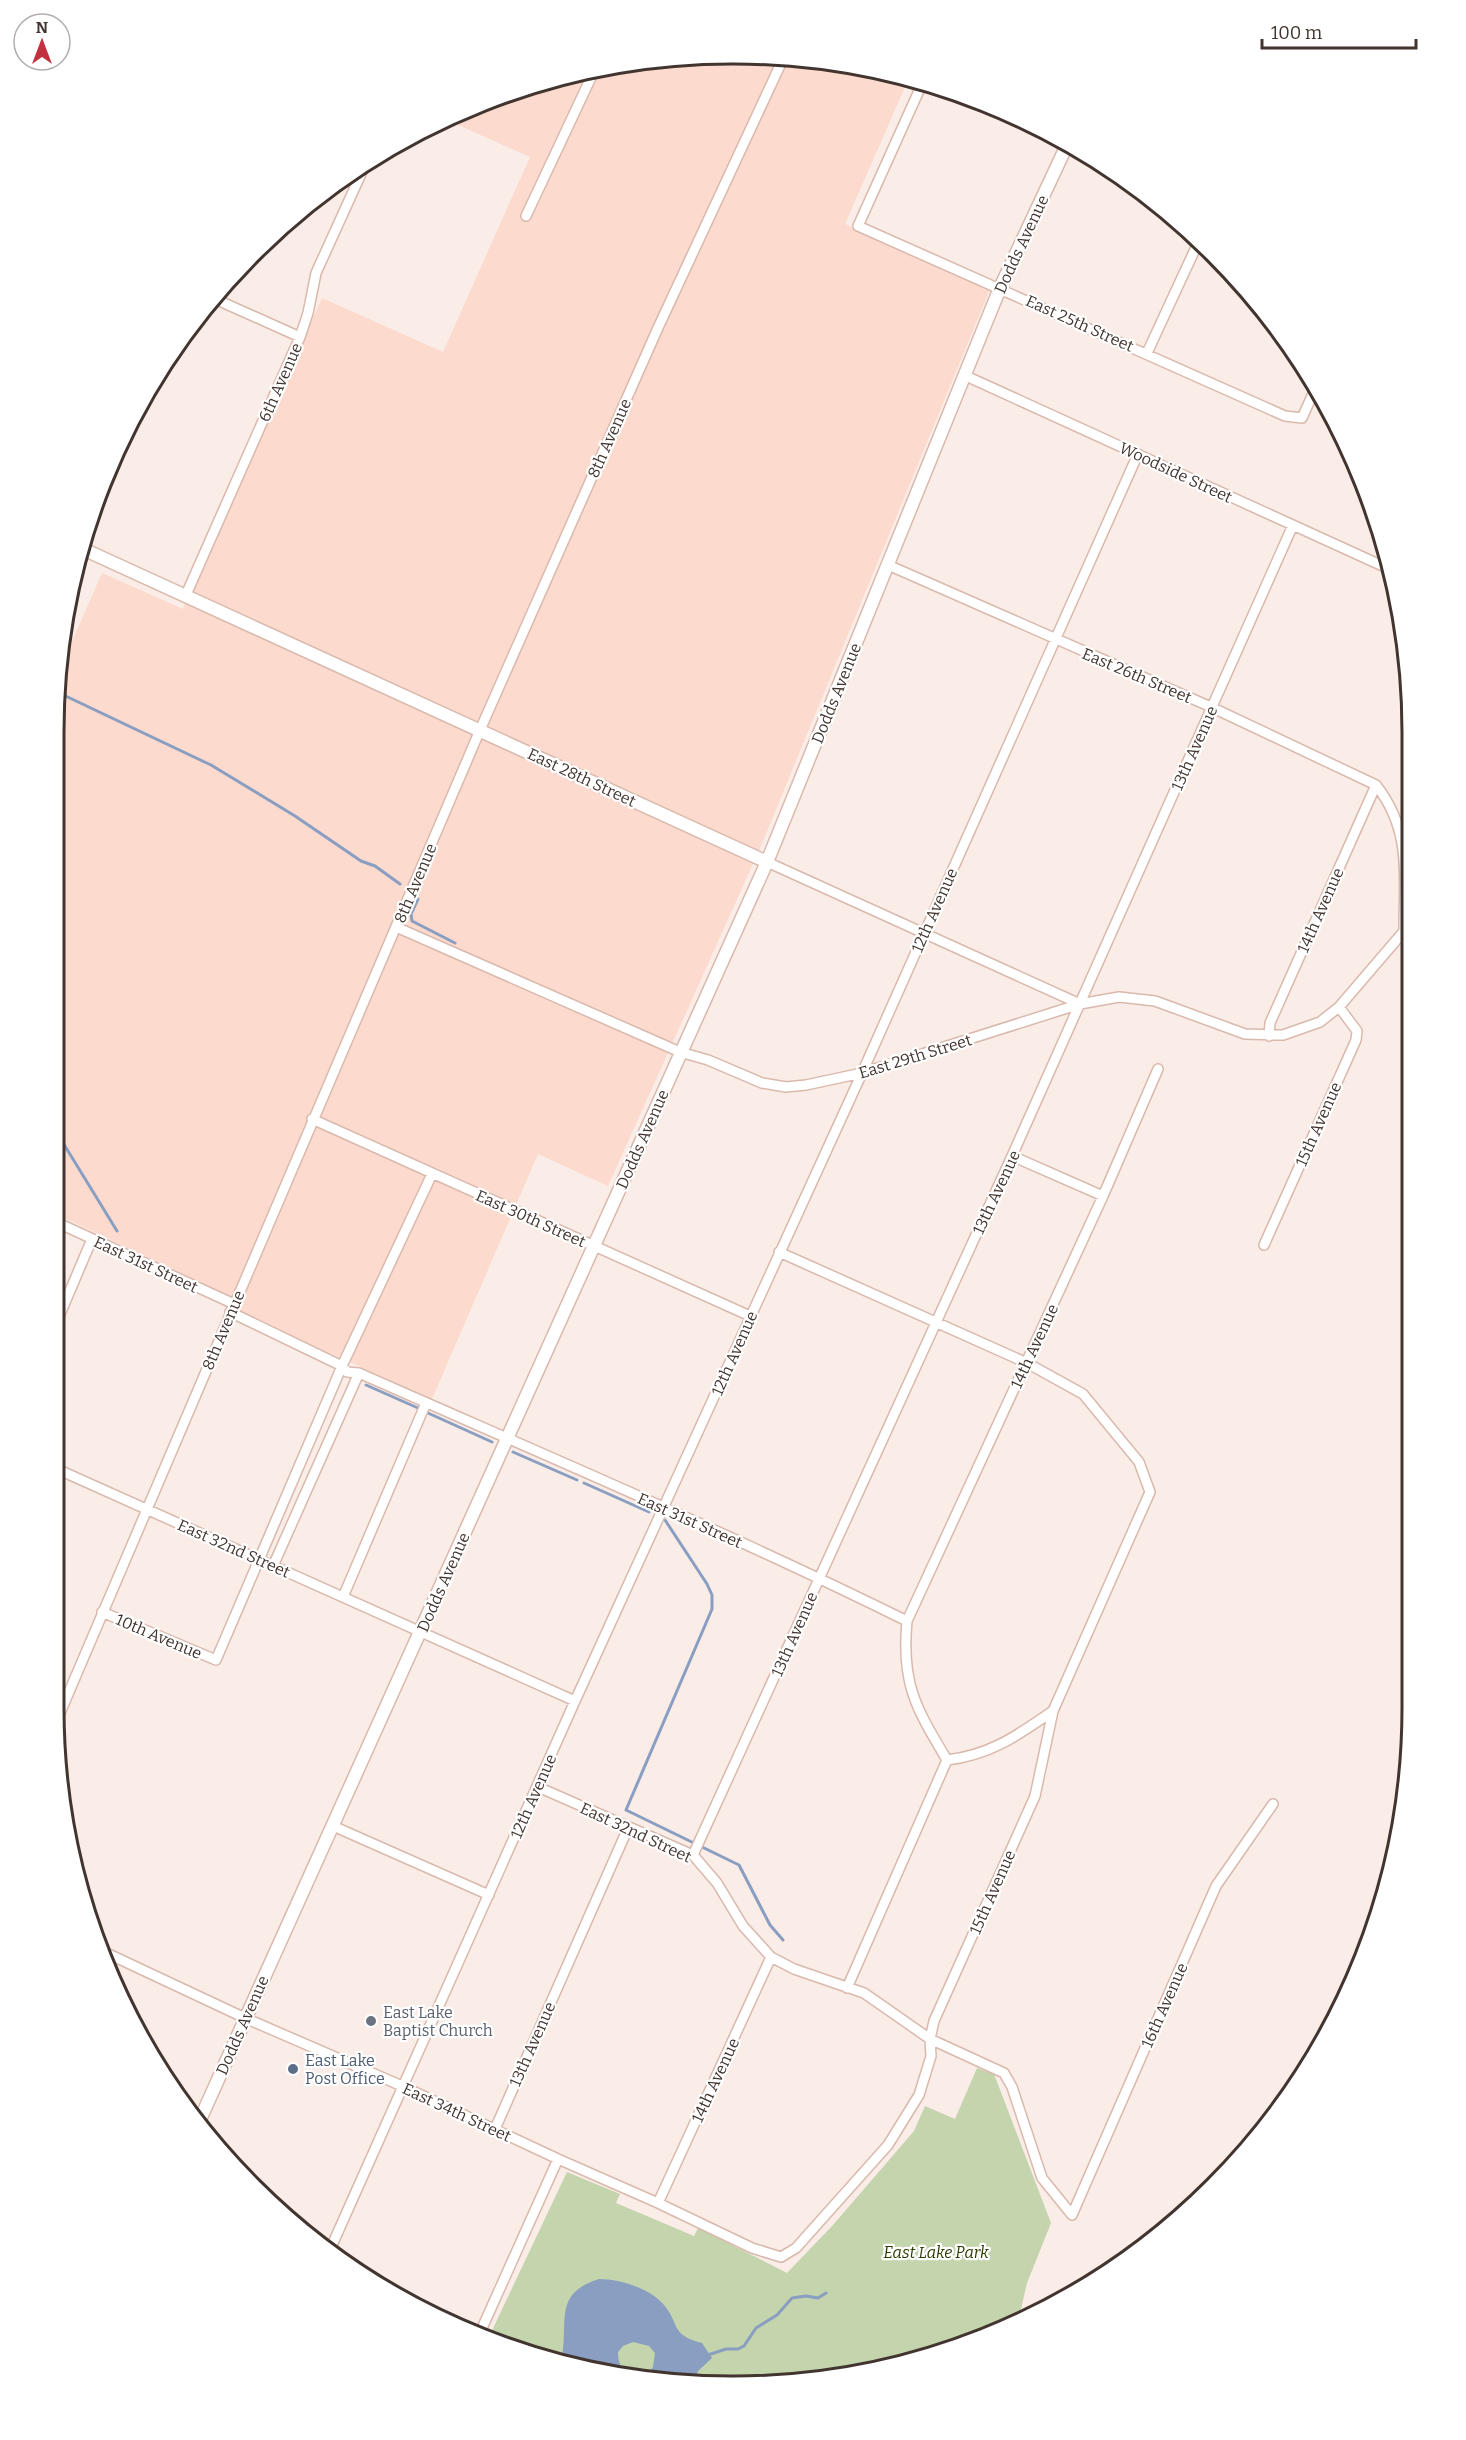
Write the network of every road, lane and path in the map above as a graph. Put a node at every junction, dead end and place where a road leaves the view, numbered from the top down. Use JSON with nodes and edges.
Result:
{"nodes":[{"id":1,"x":780,"y":66,"type":"edge"},
{"id":2,"x":590,"y":80,"type":"edge"},
{"id":3,"x":919,"y":91,"type":"edge"},
{"id":4,"x":1064,"y":152,"type":"edge"},
{"id":5,"x":358,"y":180,"type":"edge"},
{"id":6,"x":526,"y":216,"type":"dead end"},
{"id":7,"x":1195,"y":250,"type":"edge"},
{"id":8,"x":1000,"y":288,"type":"junction"},
{"id":9,"x":222,"y":302,"type":"edge"},
{"id":10,"x":300,"y":337,"type":"junction"},
{"id":11,"x":1147,"y":353,"type":"junction"},
{"id":12,"x":966,"y":376,"type":"junction"},
{"id":13,"x":1311,"y":398,"type":"edge"},
{"id":14,"x":1138,"y":454,"type":"junction"},
{"id":15,"x":1293,"y":525,"type":"junction"},
{"id":16,"x":89,"y":552,"type":"edge"},
{"id":17,"x":888,"y":565,"type":"junction"},
{"id":18,"x":1380,"y":565,"type":"edge"},
{"id":19,"x":185,"y":597,"type":"junction"},
{"id":20,"x":1055,"y":639,"type":"junction"},
{"id":21,"x":1211,"y":707,"type":"junction"},
{"id":22,"x":480,"y":730,"type":"junction"},
{"id":23,"x":1376,"y":785,"type":"junction"},
{"id":24,"x":1402,"y":839,"type":"edge"},
{"id":25,"x":767,"y":862,"type":"junction"},
{"id":26,"x":396,"y":927,"type":"junction"},
{"id":27,"x":924,"y":933,"type":"junction"},
{"id":28,"x":1402,"y":933,"type":"edge"},
{"id":29,"x":1080,"y":1004,"type":"junction"},
{"id":30,"x":1339,"y":1007,"type":"junction"},
{"id":31,"x":1269,"y":1036,"type":"junction"},
{"id":32,"x":680,"y":1052,"type":"junction"},
{"id":33,"x":1158,"y":1069,"type":"dead end"},
{"id":34,"x":862,"y":1073,"type":"junction"},
{"id":35,"x":312,"y":1119,"type":"junction"},
{"id":36,"x":1012,"y":1156,"type":"junction"},
{"id":37,"x":432,"y":1174,"type":"junction"},
{"id":38,"x":1103,"y":1196,"type":"junction"},
{"id":39,"x":64,"y":1226,"type":"edge"},
{"id":40,"x":92,"y":1239,"type":"junction"},
{"id":41,"x":1264,"y":1245,"type":"dead end"},
{"id":42,"x":595,"y":1246,"type":"junction"},
{"id":43,"x":779,"y":1252,"type":"junction"},
{"id":44,"x":64,"y":1305,"type":"edge"},
{"id":45,"x":232,"y":1308,"type":"junction"},
{"id":46,"x":750,"y":1316,"type":"junction"},
{"id":47,"x":936,"y":1323,"type":"junction"},
{"id":48,"x":1027,"y":1363,"type":"junction"},
{"id":49,"x":342,"y":1366,"type":"junction"},
{"id":50,"x":359,"y":1373,"type":"junction"},
{"id":51,"x":426,"y":1403,"type":"junction"},
{"id":52,"x":507,"y":1438,"type":"junction"},
{"id":53,"x":64,"y":1473,"type":"edge"},
{"id":54,"x":147,"y":1509,"type":"junction"},
{"id":55,"x":664,"y":1509,"type":"junction"},
{"id":56,"x":260,"y":1560,"type":"junction"},
{"id":57,"x":273,"y":1566,"type":"junction"},
{"id":58,"x":819,"y":1578,"type":"junction"},
{"id":59,"x":343,"y":1597,"type":"junction"},
{"id":60,"x":102,"y":1612,"type":"junction"},
{"id":61,"x":907,"y":1621,"type":"junction"},
{"id":62,"x":421,"y":1633,"type":"junction"},
{"id":63,"x":575,"y":1701,"type":"junction"},
{"id":64,"x":64,"y":1703,"type":"edge"},
{"id":65,"x":1053,"y":1711,"type":"junction"},
{"id":66,"x":947,"y":1760,"type":"junction"},
{"id":67,"x":538,"y":1787,"type":"junction"},
{"id":68,"x":1273,"y":1804,"type":"dead end"},
{"id":69,"x":333,"y":1826,"type":"junction"},
{"id":70,"x":628,"y":1828,"type":"junction"},
{"id":71,"x":693,"y":1855,"type":"junction"},
{"id":72,"x":489,"y":1894,"type":"junction"},
{"id":73,"x":112,"y":1956,"type":"edge"},
{"id":74,"x":771,"y":1957,"type":"junction"},
{"id":75,"x":847,"y":1988,"type":"junction"},
{"id":76,"x":245,"y":2018,"type":"junction"},
{"id":77,"x":930,"y":2039,"type":"junction"},
{"id":78,"x":402,"y":2086,"type":"junction"},
{"id":79,"x":203,"y":2114,"type":"edge"},
{"id":80,"x":495,"y":2129,"type":"junction"},
{"id":81,"x":558,"y":2159,"type":"junction"},
{"id":82,"x":658,"y":2203,"type":"junction"},
{"id":83,"x":1072,"y":2215,"type":"joint"},
{"id":84,"x":333,"y":2242,"type":"edge"},
{"id":85,"x":780,"y":2258,"type":"joint"},
{"id":86,"x":483,"y":2327,"type":"edge"}],
"edges":[{"from":1,"to":22,"type":"street","name":"8th Avenue"},
{"from":2,"to":6,"type":"street"},
{"from":3,"to":8,"type":"street","name":"East 25th Street"},
{"from":4,"to":8,"type":"street","name":"Dodds Avenue"},
{"from":5,"to":10,"type":"street","name":"6th Avenue"},
{"from":7,"to":11,"type":"street"},
{"from":8,"to":11,"type":"street","name":"East 25th Street"},
{"from":8,"to":12,"type":"street","name":"Dodds Avenue"},
{"from":9,"to":10,"type":"street"},
{"from":10,"to":19,"type":"street","name":"6th Avenue"},
{"from":11,"to":13,"type":"street","name":"East 25th Street"},
{"from":12,"to":14,"type":"street","name":"Woodside Street"},
{"from":12,"to":17,"type":"street","name":"Dodds Avenue"},
{"from":14,"to":15,"type":"street","name":"Woodside Street"},
{"from":14,"to":20,"type":"street","name":"12th Avenue"},
{"from":15,"to":18,"type":"street","name":"Woodside Street"},
{"from":15,"to":21,"type":"street","name":"13th Avenue"},
{"from":16,"to":19,"type":"street","name":"East 28th Street"},
{"from":17,"to":20,"type":"street","name":"East 26th Street"},
{"from":17,"to":25,"type":"street","name":"Dodds Avenue"},
{"from":19,"to":22,"type":"street","name":"East 28th Street"},
{"from":20,"to":21,"type":"street","name":"East 26th Street"},
{"from":20,"to":27,"type":"street","name":"12th Avenue"},
{"from":21,"to":23,"type":"street","name":"East 26th Street"},
{"from":21,"to":29,"type":"street","name":"13th Avenue"},
{"from":22,"to":25,"type":"street","name":"East 28th Street"},
{"from":22,"to":26,"type":"street","name":"8th Avenue"},
{"from":23,"to":24,"type":"street"},
{"from":23,"to":31,"type":"street","name":"14th Avenue"},
{"from":25,"to":27,"type":"street","name":"East 28th Street"},
{"from":25,"to":32,"type":"street","name":"Dodds Avenue"},
{"from":26,"to":32,"type":"street","name":"East 29th Street"},
{"from":26,"to":35,"type":"street","name":"8th Avenue"},
{"from":27,"to":29,"type":"street","name":"East 28th Street"},
{"from":27,"to":34,"type":"street","name":"12th Avenue"},
{"from":28,"to":30,"type":"street","name":"East 29th Street"},
{"from":29,"to":31,"type":"street","name":"East 29th Street"},
{"from":29,"to":34,"type":"street","name":"East 29th Street"},
{"from":29,"to":36,"type":"street","name":"13th Avenue"},
{"from":30,"to":31,"type":"street","name":"East 29th Street"},
{"from":30,"to":41,"type":"street","name":"15th Avenue"},
{"from":32,"to":34,"type":"street","name":"East 29th Street"},
{"from":32,"to":42,"type":"street","name":"Dodds Avenue"},
{"from":33,"to":38,"type":"street","name":"14th Avenue"},
{"from":34,"to":43,"type":"street","name":"12th Avenue"},
{"from":35,"to":37,"type":"street","name":"East 30th Street"},
{"from":35,"to":45,"type":"street","name":"8th Avenue"},
{"from":36,"to":38,"type":"street"},
{"from":36,"to":47,"type":"street","name":"13th Avenue"},
{"from":37,"to":42,"type":"street","name":"East 30th Street"},
{"from":37,"to":49,"type":"street"},
{"from":38,"to":48,"type":"street","name":"14th Avenue"},
{"from":39,"to":40,"type":"street","name":"East 31st Street"},
{"from":40,"to":44,"type":"street"},
{"from":40,"to":45,"type":"street","name":"East 31st Street"},
{"from":42,"to":46,"type":"street","name":"East 30th Street"},
{"from":42,"to":52,"type":"street","name":"Dodds Avenue"},
{"from":43,"to":46,"type":"street","name":"12th Avenue"},
{"from":43,"to":47,"type":"street"},
{"from":45,"to":49,"type":"street","name":"East 31st Street"},
{"from":45,"to":54,"type":"street","name":"8th Avenue"},
{"from":46,"to":55,"type":"street","name":"12th Avenue"},
{"from":47,"to":48,"type":"street"},
{"from":47,"to":58,"type":"street","name":"13th Avenue"},
{"from":48,"to":61,"type":"street","name":"14th Avenue"},
{"from":48,"to":65,"type":"street","name":"15th Avenue"},
{"from":49,"to":50,"type":"street","name":"East 31st Street"},
{"from":49,"to":56,"type":"street"},
{"from":50,"to":51,"type":"street","name":"East 31st Street"},
{"from":50,"to":57,"type":"street"},
{"from":51,"to":52,"type":"street","name":"East 31st Street"},
{"from":51,"to":59,"type":"street"},
{"from":52,"to":55,"type":"street","name":"East 31st Street"},
{"from":52,"to":62,"type":"street","name":"Dodds Avenue"},
{"from":53,"to":54,"type":"street","name":"East 32nd Street"},
{"from":54,"to":56,"type":"street","name":"East 32nd Street"},
{"from":54,"to":60,"type":"street","name":"8th Avenue"},
{"from":55,"to":58,"type":"street","name":"East 31st Street"},
{"from":55,"to":63,"type":"street","name":"12th Avenue"},
{"from":56,"to":57,"type":"street","name":"East 32nd Street"},
{"from":56,"to":60,"type":"street","name":"10th Avenue"},
{"from":57,"to":59,"type":"street","name":"East 32nd Street"},
{"from":58,"to":61,"type":"street","name":"East 31st Street"},
{"from":58,"to":71,"type":"street","name":"13th Avenue"},
{"from":59,"to":62,"type":"street","name":"East 32nd Street"},
{"from":60,"to":64,"type":"street","name":"8th Avenue"},
{"from":61,"to":66,"type":"street"},
{"from":62,"to":63,"type":"street","name":"East 32nd Street"},
{"from":62,"to":69,"type":"street","name":"Dodds Avenue"},
{"from":63,"to":67,"type":"street","name":"12th Avenue"},
{"from":65,"to":66,"type":"street"},
{"from":65,"to":77,"type":"street","name":"15th Avenue"},
{"from":66,"to":75,"type":"street"},
{"from":67,"to":70,"type":"street","name":"East 32nd Street"},
{"from":67,"to":72,"type":"street","name":"12th Avenue"},
{"from":68,"to":83,"type":"street","name":"16th Avenue"},
{"from":69,"to":72,"type":"street"},
{"from":69,"to":76,"type":"street","name":"Dodds Avenue"},
{"from":70,"to":71,"type":"street","name":"East 32nd Street"},
{"from":70,"to":80,"type":"street","name":"13th Avenue"},
{"from":71,"to":74,"type":"street","name":"East 32nd Street"},
{"from":72,"to":78,"type":"street","name":"12th Avenue"},
{"from":73,"to":76,"type":"street","name":"East 34th Street"},
{"from":74,"to":75,"type":"street","name":"East 32nd Street"},
{"from":74,"to":82,"type":"street","name":"14th Avenue"},
{"from":75,"to":77,"type":"street","name":"East 32nd Street"},
{"from":76,"to":78,"type":"street","name":"East 34th Street"},
{"from":76,"to":79,"type":"street","name":"Dodds Avenue"},
{"from":77,"to":83,"type":"street","name":"East 32nd Street"},
{"from":77,"to":85,"type":"street","name":"15th Avenue"},
{"from":78,"to":80,"type":"street","name":"East 34th Street"},
{"from":78,"to":84,"type":"street","name":"12th Avenue"},
{"from":80,"to":81,"type":"street","name":"East 34th Street"},
{"from":81,"to":82,"type":"street","name":"East 34th Street"},
{"from":81,"to":86,"type":"street"},
{"from":82,"to":85,"type":"street","name":"East 34th Street"}]}
